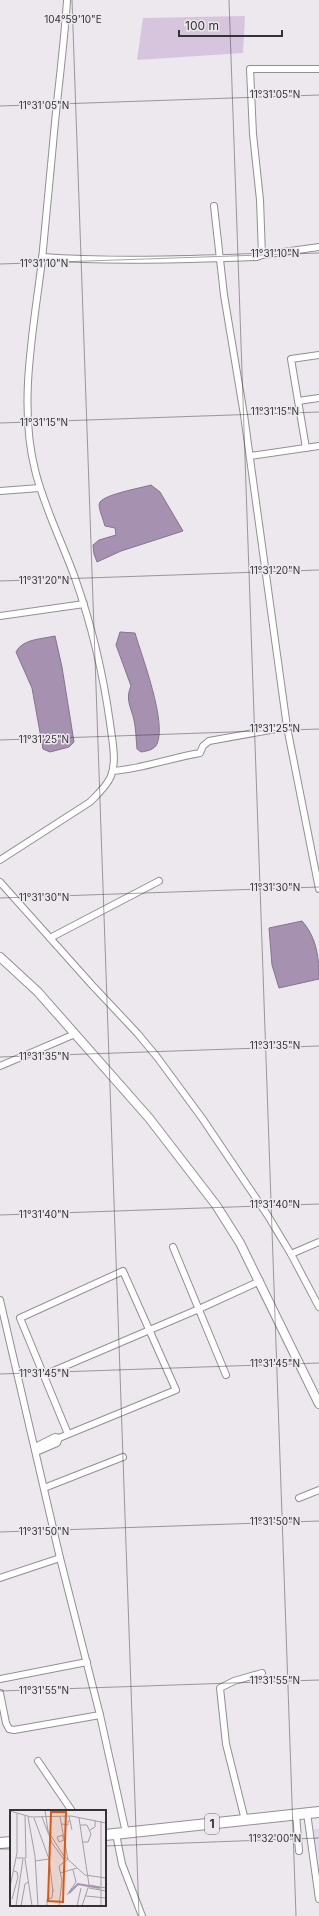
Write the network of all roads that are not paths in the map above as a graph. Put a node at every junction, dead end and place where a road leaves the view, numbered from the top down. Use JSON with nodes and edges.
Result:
{"nodes":[{"id":1,"x":67,"y":0,"type":"edge"},
{"id":2,"x":319,"y":69,"type":"edge"},
{"id":3,"x":214,"y":206,"type":"dead end"},
{"id":4,"x":319,"y":247,"type":"edge"},
{"id":5,"x":262,"y":255,"type":"junction"},
{"id":6,"x":42,"y":257,"type":"junction"},
{"id":7,"x":221,"y":258,"type":"junction"},
{"id":8,"x":319,"y":355,"type":"edge"},
{"id":9,"x":319,"y":398,"type":"edge"},
{"id":10,"x":298,"y":401,"type":"junction"},
{"id":11,"x":319,"y":446,"type":"edge"},
{"id":12,"x":306,"y":448,"type":"junction"},
{"id":13,"x":250,"y":456,"type":"junction"},
{"id":14,"x":40,"y":488,"type":"junction"},
{"id":15,"x":0,"y":491,"type":"edge"},
{"id":16,"x":84,"y":604,"type":"junction"},
{"id":17,"x":0,"y":616,"type":"edge"},
{"id":18,"x":287,"y":727,"type":"junction"},
{"id":19,"x":113,"y":770,"type":"junction"},
{"id":20,"x":0,"y":860,"type":"edge"},
{"id":21,"x":159,"y":880,"type":"dead end"},
{"id":22,"x":0,"y":882,"type":"edge"},
{"id":23,"x":319,"y":889,"type":"edge"},
{"id":24,"x":50,"y":938,"type":"junction"},
{"id":25,"x":0,"y":957,"type":"edge"},
{"id":26,"x":75,"y":1034,"type":"junction"},
{"id":27,"x":0,"y":1066,"type":"edge"},
{"id":28,"x":319,"y":1242,"type":"edge"},
{"id":29,"x":173,"y":1247,"type":"dead end"},
{"id":30,"x":291,"y":1254,"type":"junction"},
{"id":31,"x":260,"y":1281,"type":"junction"},
{"id":32,"x":0,"y":1300,"type":"edge"},
{"id":33,"x":319,"y":1307,"type":"edge"},
{"id":34,"x":199,"y":1309,"type":"junction"},
{"id":35,"x":149,"y":1330,"type":"junction"},
{"id":36,"x":44,"y":1375,"type":"junction"},
{"id":37,"x":226,"y":1375,"type":"dead end"},
{"id":38,"x":319,"y":1404,"type":"edge"},
{"id":39,"x":68,"y":1434,"type":"junction"},
{"id":40,"x":35,"y":1449,"type":"junction"},
{"id":41,"x":123,"y":1457,"type":"dead end"},
{"id":42,"x":44,"y":1488,"type":"junction"},
{"id":43,"x":319,"y":1490,"type":"edge"},
{"id":44,"x":299,"y":1498,"type":"dead end"},
{"id":45,"x":60,"y":1558,"type":"junction"},
{"id":46,"x":0,"y":1578,"type":"edge"},
{"id":47,"x":87,"y":1662,"type":"junction"},
{"id":48,"x":262,"y":1673,"type":"dead end"},
{"id":49,"x":0,"y":1679,"type":"edge"},
{"id":50,"x":0,"y":1693,"type":"edge"},
{"id":51,"x":100,"y":1715,"type":"junction"},
{"id":52,"x":38,"y":1761,"type":"dead end"},
{"id":53,"x":71,"y":1810,"type":"edge"},
{"id":54,"x":319,"y":1812,"type":"edge"},
{"id":55,"x":307,"y":1813,"type":"junction"},
{"id":56,"x":296,"y":1814,"type":"junction"},
{"id":57,"x":245,"y":1820,"type":"junction"},
{"id":58,"x":121,"y":1833,"type":"junction"},
{"id":59,"x":106,"y":1835,"type":"edge"},
{"id":60,"x":299,"y":1851,"type":"dead end"},
{"id":61,"x":319,"y":1899,"type":"edge"},
{"id":62,"x":142,"y":1916,"type":"edge"}],
"edges":[{"from":1,"to":6,"type":"street"},
{"from":2,"to":5,"type":"street"},
{"from":3,"to":7,"type":"street"},
{"from":4,"to":5,"type":"street"},
{"from":5,"to":7,"type":"street"},
{"from":6,"to":7,"type":"street"},
{"from":6,"to":14,"type":"street"},
{"from":7,"to":13,"type":"street"},
{"from":8,"to":10,"type":"street"},
{"from":9,"to":10,"type":"street"},
{"from":10,"to":12,"type":"street"},
{"from":11,"to":12,"type":"street"},
{"from":12,"to":13,"type":"street"},
{"from":13,"to":18,"type":"street"},
{"from":14,"to":15,"type":"street"},
{"from":14,"to":16,"type":"street"},
{"from":16,"to":17,"type":"street"},
{"from":16,"to":19,"type":"street"},
{"from":18,"to":19,"type":"street"},
{"from":18,"to":23,"type":"street"},
{"from":19,"to":20,"type":"street"},
{"from":21,"to":24,"type":"street"},
{"from":22,"to":24,"type":"street"},
{"from":24,"to":30,"type":"street"},
{"from":25,"to":26,"type":"street"},
{"from":26,"to":27,"type":"street"},
{"from":26,"to":31,"type":"street"},
{"from":28,"to":30,"type":"street"},
{"from":29,"to":34,"type":"street"},
{"from":30,"to":33,"type":"street"},
{"from":31,"to":34,"type":"street"},
{"from":31,"to":38,"type":"street"},
{"from":32,"to":40,"type":"street"},
{"from":34,"to":35,"type":"street"},
{"from":34,"to":37,"type":"street"},
{"from":35,"to":36,"type":"street"},
{"from":35,"to":36,"type":"street"},
{"from":35,"to":39,"type":"street"},
{"from":36,"to":39,"type":"street"},
{"from":39,"to":40,"type":"street"},
{"from":40,"to":42,"type":"street"},
{"from":41,"to":42,"type":"street"},
{"from":42,"to":45,"type":"street"},
{"from":43,"to":44,"type":"street"},
{"from":45,"to":46,"type":"street"},
{"from":45,"to":47,"type":"street"},
{"from":47,"to":49,"type":"street"},
{"from":47,"to":51,"type":"street"},
{"from":48,"to":57,"type":"street"},
{"from":50,"to":51,"type":"street"},
{"from":51,"to":58,"type":"street"},
{"from":52,"to":53,"type":"street"},
{"from":54,"to":55,"type":"highway","number":"1"},
{"from":55,"to":56,"type":"highway","number":"1"},
{"from":55,"to":61,"type":"street"},
{"from":56,"to":57,"type":"highway","number":"1"},
{"from":56,"to":60,"type":"street"},
{"from":57,"to":58,"type":"highway","number":"1"},
{"from":58,"to":59,"type":"highway","number":"1"},
{"from":58,"to":62,"type":"street"}]}
